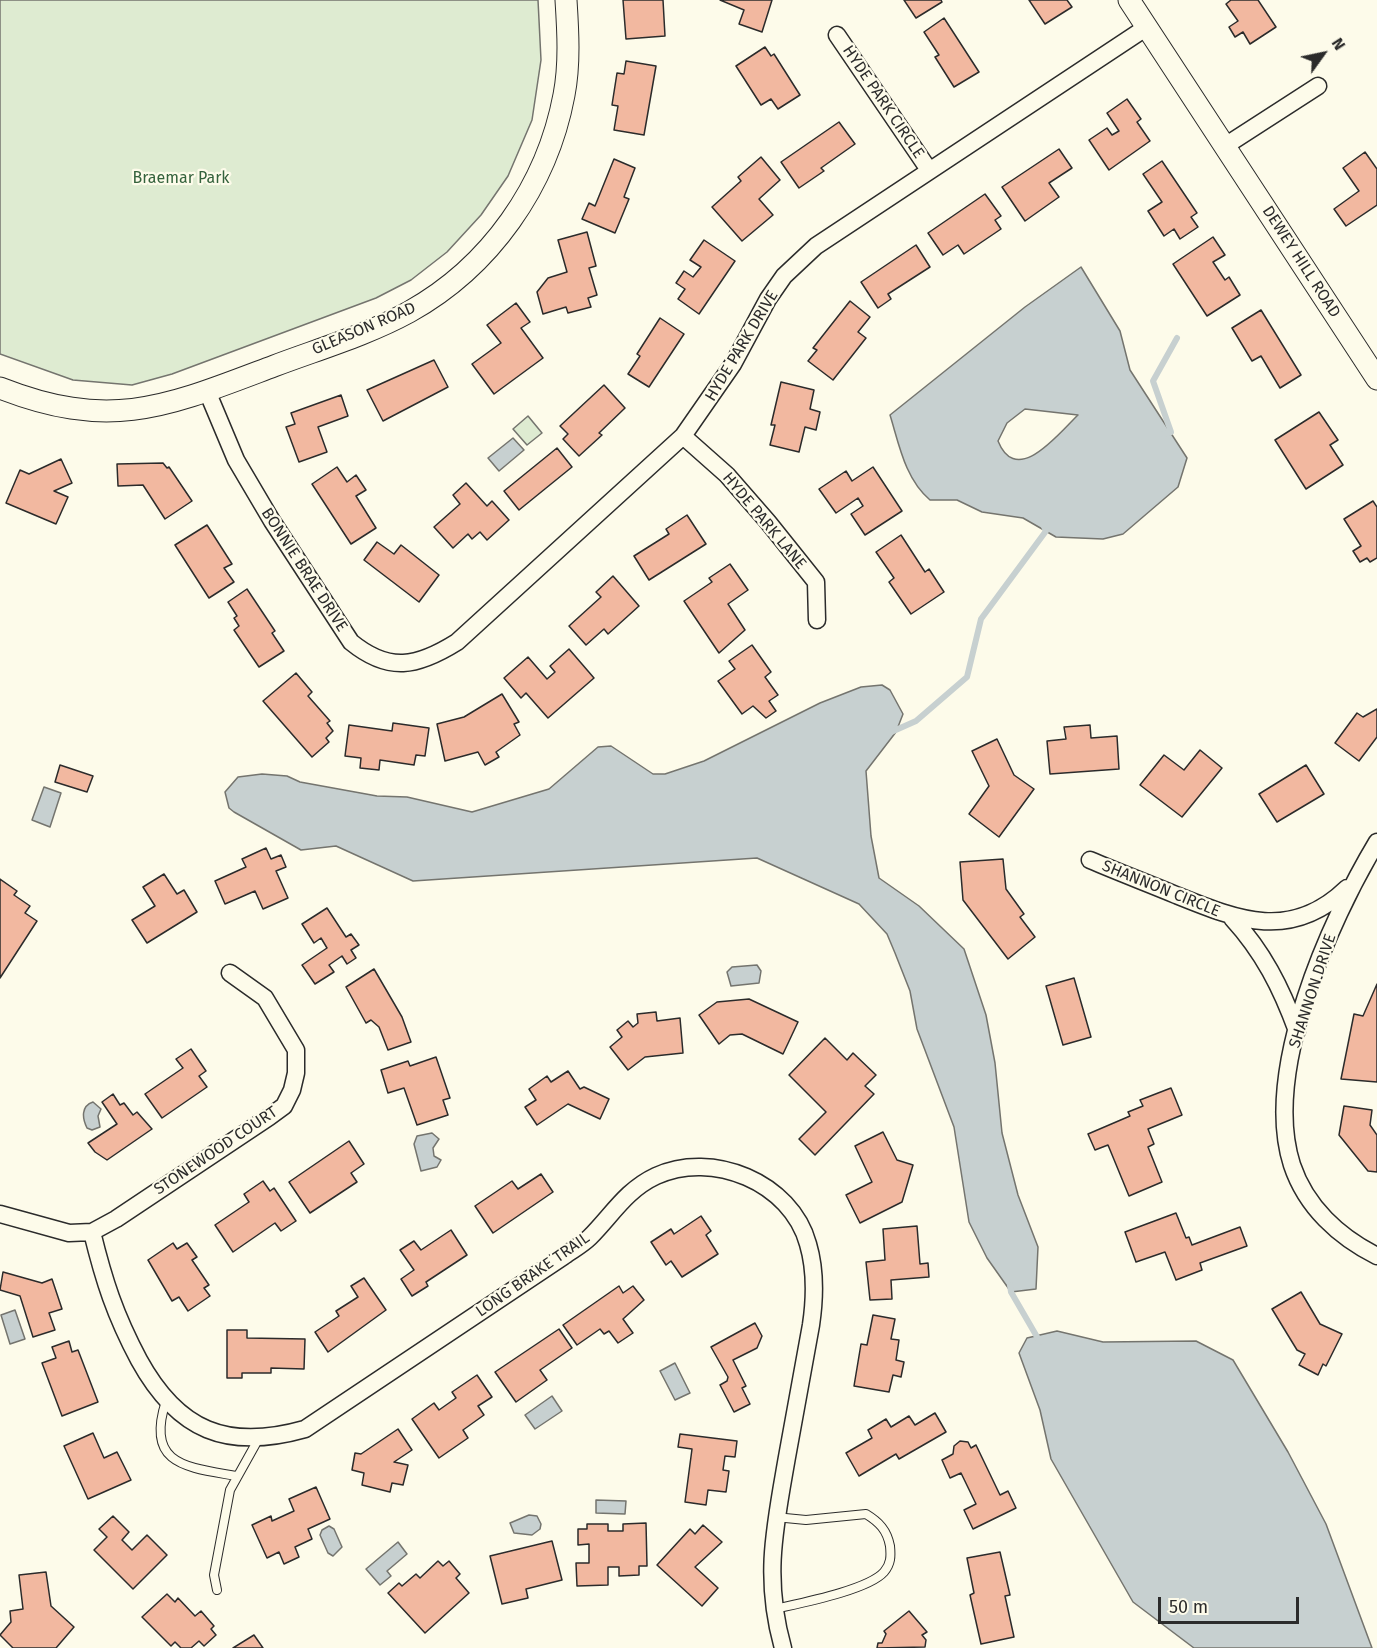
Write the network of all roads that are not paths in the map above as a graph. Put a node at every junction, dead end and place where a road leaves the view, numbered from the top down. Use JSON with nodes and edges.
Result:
{"nodes":[{"id":1,"x":566,"y":0,"type":"edge"},
{"id":2,"x":1129,"y":0,"type":"edge"},
{"id":3,"x":1147,"y":27,"type":"junction"},
{"id":4,"x":837,"y":35,"type":"dead end"},
{"id":5,"x":1317,"y":86,"type":"dead end"},
{"id":6,"x":1225,"y":146,"type":"junction"},
{"id":7,"x":929,"y":170,"type":"junction"},
{"id":8,"x":1377,"y":379,"type":"edge"},
{"id":9,"x":0,"y":388,"type":"edge"},
{"id":10,"x":207,"y":391,"type":"junction"},
{"id":11,"x":683,"y":436,"type":"junction"},
{"id":12,"x":817,"y":620,"type":"dead end"},
{"id":13,"x":457,"y":642,"type":"joint"},
{"id":14,"x":1377,"y":842,"type":"edge"},
{"id":15,"x":1090,"y":860,"type":"dead end"},
{"id":16,"x":1354,"y":881,"type":"junction"},
{"id":17,"x":1232,"y":918,"type":"junction"},
{"id":18,"x":230,"y":973,"type":"dead end"},
{"id":19,"x":1297,"y":1031,"type":"junction"},
{"id":20,"x":0,"y":1214,"type":"edge"},
{"id":21,"x":92,"y":1232,"type":"junction"},
{"id":22,"x":1377,"y":1256,"type":"edge"},
{"id":23,"x":166,"y":1401,"type":"junction"},
{"id":24,"x":259,"y":1438,"type":"junction"},
{"id":25,"x":236,"y":1476,"type":"junction"},
{"id":26,"x":775,"y":1517,"type":"junction"},
{"id":27,"x":217,"y":1590,"type":"dead end"},
{"id":28,"x":775,"y":1610,"type":"junction"},
{"id":29,"x":783,"y":1648,"type":"edge"}],
"edges":[{"from":1,"to":10,"type":"street","name":"GLEASON ROAD"},
{"from":2,"to":3,"type":"street","name":"DEWEY HILL ROAD"},
{"from":3,"to":6,"type":"street","name":"DEWEY HILL ROAD"},
{"from":3,"to":7,"type":"street","name":"HYDE PARK DRIVE"},
{"from":4,"to":7,"type":"street","name":"HYDE PARK CIRCLE"},
{"from":5,"to":6,"type":"street"},
{"from":6,"to":8,"type":"street","name":"DEWEY HILL ROAD"},
{"from":7,"to":11,"type":"street","name":"HYDE PARK DRIVE"},
{"from":9,"to":10,"type":"street","name":"GLEASON ROAD"},
{"from":10,"to":13,"type":"street","name":"BONNIE BRAE DRIVE"},
{"from":11,"to":12,"type":"street","name":"HYDE PARK LANE"},
{"from":11,"to":13,"type":"street","name":"HYDE PARK DRIVE"},
{"from":14,"to":16,"type":"street","name":"SHANNON DRIVE"},
{"from":15,"to":17,"type":"street","name":"SHANNON CIRCLE"},
{"from":16,"to":17,"type":"street","name":"SHANNON CIRCLE"},
{"from":16,"to":19,"type":"street","name":"SHANNON DRIVE"},
{"from":17,"to":19,"type":"street","name":"SHANNON CIRCLE"},
{"from":18,"to":21,"type":"street","name":"STONEWOOD COURT"},
{"from":19,"to":22,"type":"street","name":"SHANNON DRIVE"},
{"from":20,"to":21,"type":"street"},
{"from":21,"to":23,"type":"street","name":"LONG BRAKE TRAIL"},
{"from":23,"to":24,"type":"street","name":"LONG BRAKE TRAIL"},
{"from":23,"to":25,"type":"lane"},
{"from":24,"to":25,"type":"lane"},
{"from":24,"to":26,"type":"street","name":"LONG BRAKE TRAIL"},
{"from":25,"to":27,"type":"lane"},
{"from":26,"to":28,"type":"street","name":"LONG BRAKE TRAIL"},
{"from":26,"to":28,"type":"lane"},
{"from":28,"to":29,"type":"street","name":"LONG BRAKE TRAIL"}]}
